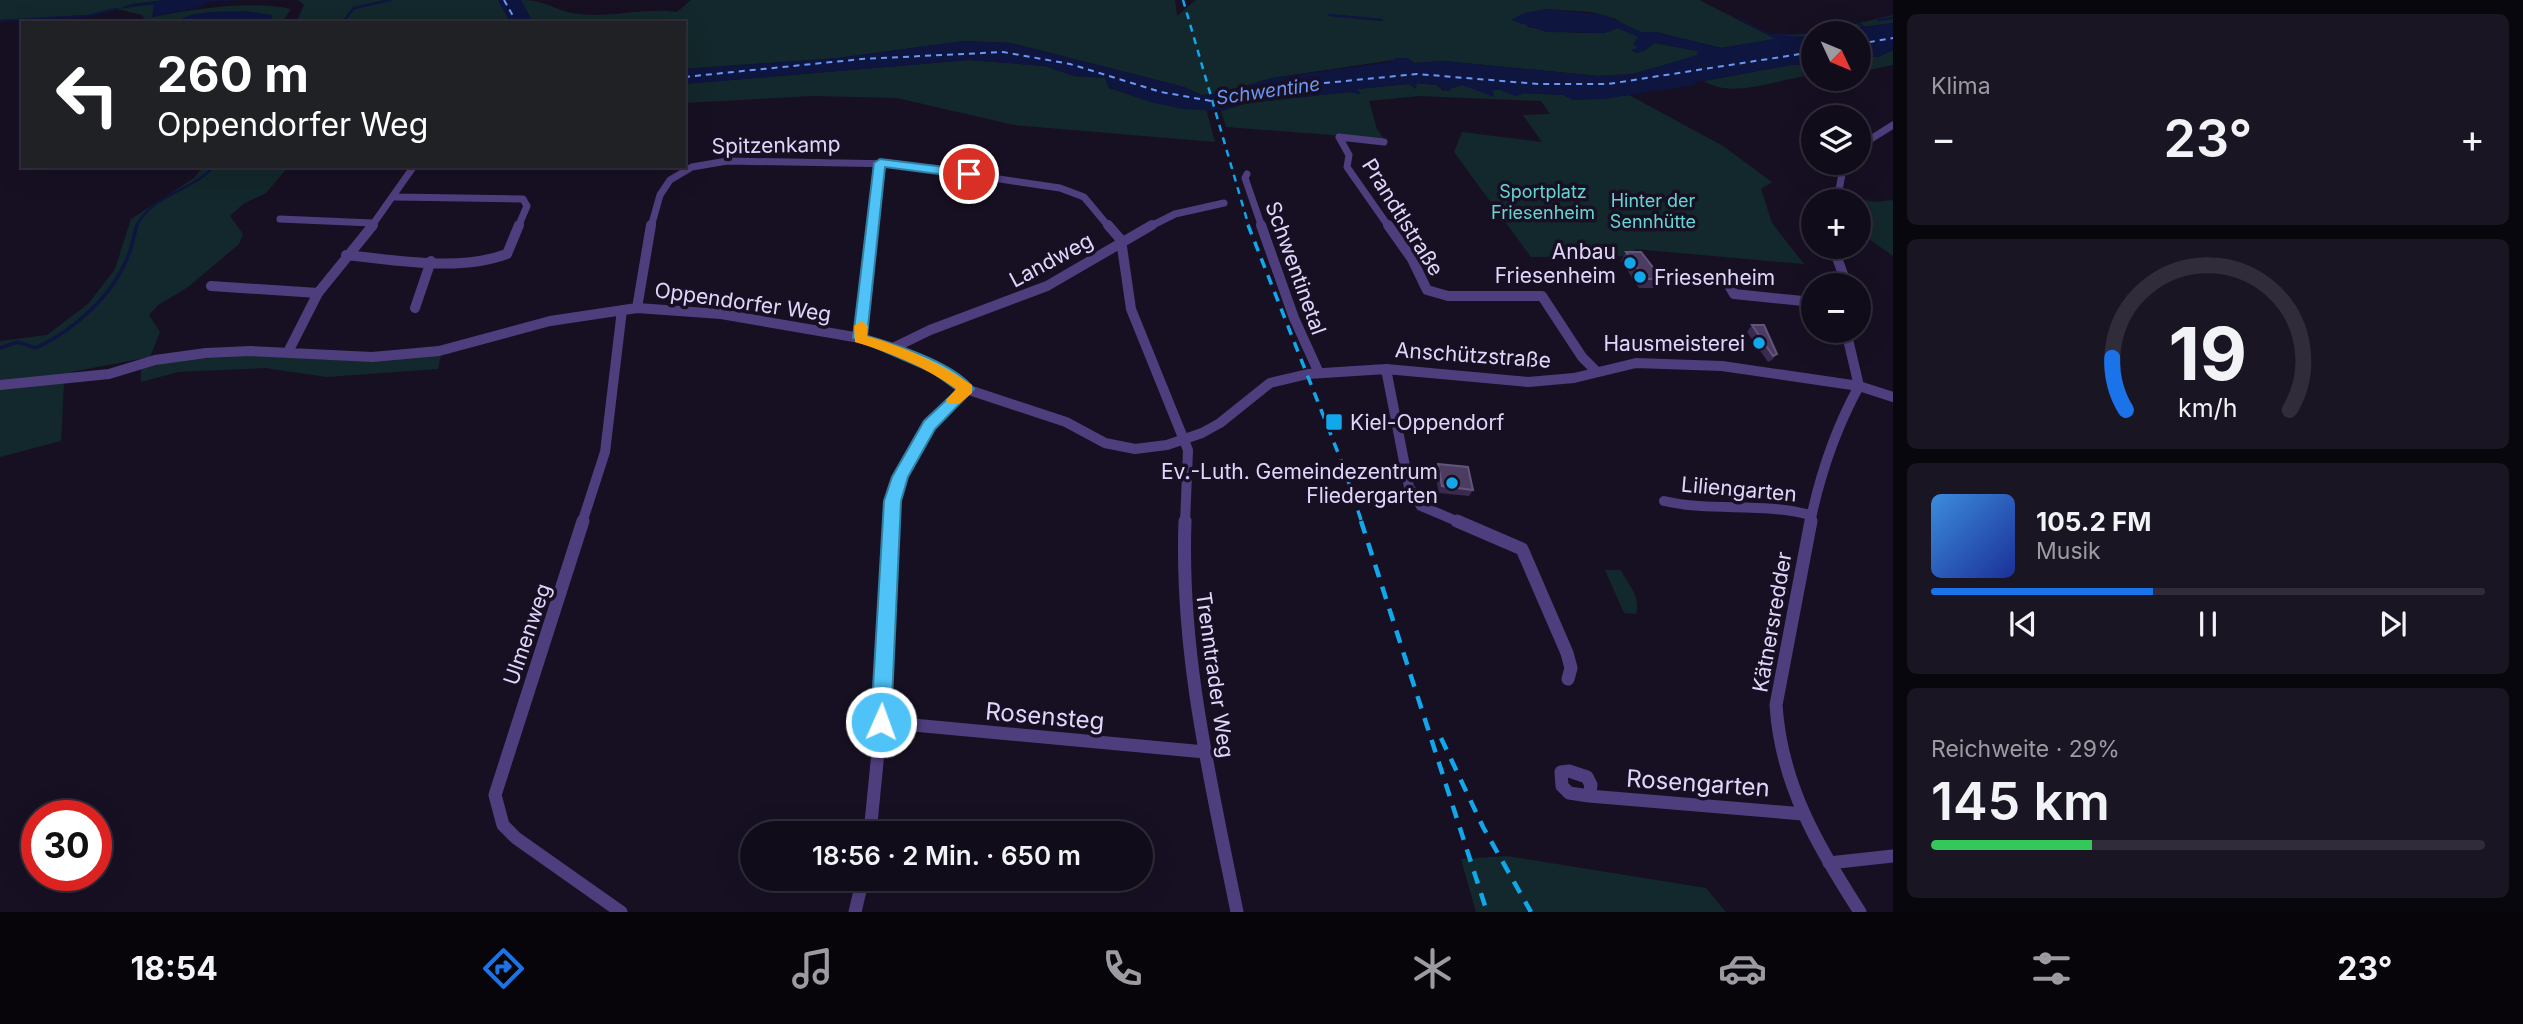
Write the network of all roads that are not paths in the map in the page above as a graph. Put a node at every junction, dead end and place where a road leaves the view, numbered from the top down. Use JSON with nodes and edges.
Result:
{"nodes":[{"id":1,"x":1893,"y":125,"type":"edge"},
{"id":2,"x":1871,"y":139,"type":"edge"},
{"id":3,"x":1384,"y":142,"type":"dead end"},
{"id":4,"x":880,"y":163,"type":"junction"},
{"id":5,"x":413,"y":168,"type":"edge"},
{"id":6,"x":1247,"y":174,"type":"dead end"},
{"id":7,"x":395,"y":197,"type":"junction"},
{"id":8,"x":1224,"y":202,"type":"dead end"},
{"id":9,"x":280,"y":219,"type":"dead end"},
{"id":10,"x":372,"y":223,"type":"junction"},
{"id":11,"x":1121,"y":240,"type":"junction"},
{"id":12,"x":346,"y":256,"type":"junction"},
{"id":13,"x":431,"y":261,"type":"junction"},
{"id":14,"x":1723,"y":275,"type":"dead end"},
{"id":15,"x":211,"y":286,"type":"dead end"},
{"id":16,"x":318,"y":293,"type":"junction"},
{"id":17,"x":1801,"y":301,"type":"edge"},
{"id":18,"x":415,"y":308,"type":"dead end"},
{"id":19,"x":637,"y":308,"type":"junction"},
{"id":20,"x":622,"y":310,"type":"junction"},
{"id":21,"x":860,"y":338,"type":"junction"},
{"id":22,"x":1849,"y":343,"type":"edge"},
{"id":23,"x":893,"y":348,"type":"junction"},
{"id":24,"x":288,"y":352,"type":"junction"},
{"id":25,"x":1384,"y":369,"type":"junction"},
{"id":26,"x":1595,"y":371,"type":"junction"},
{"id":27,"x":1319,"y":373,"type":"junction"},
{"id":28,"x":0,"y":385,"type":"edge"},
{"id":29,"x":1859,"y":386,"type":"junction"},
{"id":30,"x":967,"y":389,"type":"junction"},
{"id":31,"x":1893,"y":397,"type":"edge"},
{"id":32,"x":1184,"y":441,"type":"junction"},
{"id":33,"x":1664,"y":500,"type":"dead end"},
{"id":34,"x":1810,"y":515,"type":"junction"},
{"id":35,"x":1568,"y":679,"type":"dead end"},
{"id":36,"x":881,"y":722,"type":"junction"},
{"id":37,"x":1205,"y":752,"type":"junction"},
{"id":38,"x":1589,"y":796,"type":"dead end"},
{"id":39,"x":1803,"y":814,"type":"junction"},
{"id":40,"x":871,"y":821,"type":"edge"},
{"id":41,"x":1893,"y":856,"type":"edge"},
{"id":42,"x":1829,"y":863,"type":"junction"},
{"id":43,"x":860,"y":891,"type":"edge"},
{"id":44,"x":621,"y":912,"type":"edge"},
{"id":45,"x":855,"y":912,"type":"edge"},
{"id":46,"x":1237,"y":912,"type":"edge"},
{"id":47,"x":1860,"y":912,"type":"edge"}],
"edges":[{"from":1,"to":2,"type":"street"},
{"from":3,"to":26,"type":"street","name":"Prandtlstraße"},
{"from":4,"to":11,"type":"street","name":"Spitzenkamp"},
{"from":4,"to":19,"type":"street","name":"Spitzenkamp"},
{"from":4,"to":21,"type":"street"},
{"from":5,"to":7,"type":"street"},
{"from":6,"to":27,"type":"street","name":"Schwentinetal"},
{"from":7,"to":10,"type":"street"},
{"from":7,"to":13,"type":"street"},
{"from":8,"to":11,"type":"street","name":"Landweg"},
{"from":9,"to":10,"type":"street"},
{"from":10,"to":12,"type":"street"},
{"from":11,"to":23,"type":"street","name":"Landweg"},
{"from":11,"to":32,"type":"street"},
{"from":12,"to":13,"type":"street"},
{"from":12,"to":16,"type":"street"},
{"from":13,"to":18,"type":"street"},
{"from":14,"to":17,"type":"street"},
{"from":15,"to":16,"type":"street"},
{"from":16,"to":24,"type":"street"},
{"from":19,"to":20,"type":"street","name":"Oppendorfer Weg"},
{"from":19,"to":21,"type":"street","name":"Oppendorfer Weg"},
{"from":20,"to":24,"type":"street","name":"Oppendorfer Weg"},
{"from":20,"to":44,"type":"street","name":"Ulmenweg"},
{"from":21,"to":23,"type":"street","name":"Oppendorfer Weg"},
{"from":22,"to":29,"type":"street"},
{"from":23,"to":30,"type":"street","name":"Oppendorfer Weg"},
{"from":24,"to":28,"type":"street","name":"Oppendorfer Weg"},
{"from":25,"to":26,"type":"street","name":"Anschützstraße"},
{"from":25,"to":27,"type":"street","name":"Oppendorfer Weg"},
{"from":25,"to":35,"type":"street"},
{"from":26,"to":29,"type":"street","name":"Anschützstraße"},
{"from":27,"to":32,"type":"street","name":"Oppendorfer Weg"},
{"from":29,"to":31,"type":"street","name":"Anschützstraße"},
{"from":29,"to":34,"type":"street","name":"Kätnersredder"},
{"from":30,"to":32,"type":"street","name":"Oppendorfer Weg"},
{"from":30,"to":36,"type":"street"},
{"from":32,"to":37,"type":"street","name":"Trenntrader Weg"},
{"from":33,"to":34,"type":"street","name":"Liliengarten"},
{"from":34,"to":39,"type":"street","name":"Kätnersredder"},
{"from":36,"to":37,"type":"street","name":"Rosensteg"},
{"from":36,"to":40,"type":"street"},
{"from":37,"to":46,"type":"street","name":"Trenntrader Weg"},
{"from":38,"to":39,"type":"street","name":"Rosengarten"},
{"from":39,"to":42,"type":"street","name":"Kätnersredder"},
{"from":41,"to":42,"type":"street"},
{"from":42,"to":47,"type":"street","name":"Kätnersredder"},
{"from":43,"to":45,"type":"street"}]}
